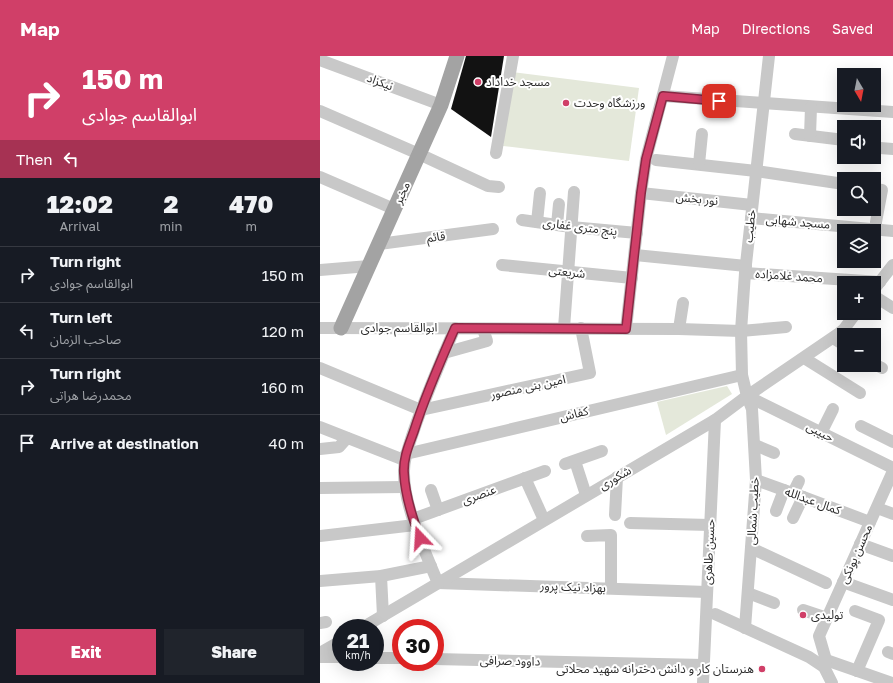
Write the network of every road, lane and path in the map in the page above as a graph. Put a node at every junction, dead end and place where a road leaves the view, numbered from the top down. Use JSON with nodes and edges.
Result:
{"nodes":[{"id":1,"x":457,"y":56,"type":"edge"},
{"id":2,"x":513,"y":56,"type":"edge"},
{"id":3,"x":673,"y":56,"type":"edge"},
{"id":4,"x":769,"y":56,"type":"edge"},
{"id":5,"x":320,"y":60,"type":"edge"},
{"id":6,"x":669,"y":97,"type":"junction"},
{"id":7,"x":764,"y":104,"type":"junction"},
{"id":8,"x":441,"y":105,"type":"junction"},
{"id":9,"x":811,"y":107,"type":"junction"},
{"id":10,"x":320,"y":111,"type":"edge"},
{"id":11,"x":893,"y":112,"type":"edge"},
{"id":12,"x":702,"y":134,"type":"dead end"},
{"id":13,"x":795,"y":134,"type":"dead end"},
{"id":14,"x":810,"y":136,"type":"junction"},
{"id":15,"x":837,"y":139,"type":"edge"},
{"id":16,"x":881,"y":148,"type":"edge"},
{"id":17,"x":893,"y":149,"type":"edge"},
{"id":18,"x":496,"y":153,"type":"dead end"},
{"id":19,"x":419,"y":154,"type":"junction"},
{"id":20,"x":656,"y":160,"type":"dead end"},
{"id":21,"x":699,"y":164,"type":"junction"},
{"id":22,"x":756,"y":171,"type":"junction"},
{"id":23,"x":320,"y":177,"type":"edge"},
{"id":24,"x":837,"y":183,"type":"edge"},
{"id":25,"x":499,"y":187,"type":"dead end"},
{"id":26,"x":574,"y":192,"type":"dead end"},
{"id":27,"x":540,"y":193,"type":"dead end"},
{"id":28,"x":641,"y":193,"type":"junction"},
{"id":29,"x":559,"y":204,"type":"dead end"},
{"id":30,"x":752,"y":205,"type":"junction"},
{"id":31,"x":394,"y":209,"type":"junction"},
{"id":32,"x":751,"y":218,"type":"junction"},
{"id":33,"x":522,"y":220,"type":"dead end"},
{"id":34,"x":536,"y":222,"type":"junction"},
{"id":35,"x":557,"y":224,"type":"junction"},
{"id":36,"x":837,"y":225,"type":"edge"},
{"id":37,"x":571,"y":227,"type":"junction"},
{"id":38,"x":493,"y":229,"type":"dead end"},
{"id":39,"x":881,"y":229,"type":"edge"},
{"id":40,"x":893,"y":231,"type":"edge"},
{"id":41,"x":637,"y":233,"type":"junction"},
{"id":42,"x":379,"y":244,"type":"junction"},
{"id":43,"x":635,"y":255,"type":"junction"},
{"id":44,"x":502,"y":265,"type":"dead end"},
{"id":45,"x":893,"y":265,"type":"edge"},
{"id":46,"x":369,"y":266,"type":"junction"},
{"id":47,"x":320,"y":270,"type":"edge"},
{"id":48,"x":745,"y":270,"type":"junction"},
{"id":49,"x":567,"y":272,"type":"junction"},
{"id":50,"x":632,"y":278,"type":"junction"},
{"id":51,"x":837,"y":280,"type":"edge"},
{"id":52,"x":881,"y":280,"type":"edge"},
{"id":53,"x":881,"y":300,"type":"edge"},
{"id":54,"x":683,"y":303,"type":"dead end"},
{"id":55,"x":893,"y":308,"type":"edge"},
{"id":56,"x":851,"y":320,"type":"edge"},
{"id":57,"x":786,"y":327,"type":"dead end"},
{"id":58,"x":320,"y":328,"type":"edge"},
{"id":59,"x":342,"y":328,"type":"junction"},
{"id":60,"x":455,"y":328,"type":"junction"},
{"id":61,"x":564,"y":328,"type":"junction"},
{"id":62,"x":581,"y":328,"type":"junction"},
{"id":63,"x":483,"y":329,"type":"junction"},
{"id":64,"x":626,"y":329,"type":"junction"},
{"id":65,"x":679,"y":329,"type":"junction"},
{"id":66,"x":741,"y":331,"type":"junction"},
{"id":67,"x":833,"y":338,"type":"junction"},
{"id":68,"x":837,"y":341,"type":"edge"},
{"id":69,"x":444,"y":353,"type":"junction"},
{"id":70,"x":804,"y":358,"type":"junction"},
{"id":71,"x":320,"y":368,"type":"edge"},
{"id":72,"x":742,"y":375,"type":"junction"},
{"id":73,"x":860,"y":393,"type":"dead end"},
{"id":74,"x":747,"y":396,"type":"junction"},
{"id":75,"x":833,"y":409,"type":"dead end"},
{"id":76,"x":421,"y":410,"type":"junction"},
{"id":77,"x":715,"y":420,"type":"junction"},
{"id":78,"x":861,"y":426,"type":"dead end"},
{"id":79,"x":320,"y":427,"type":"edge"},
{"id":80,"x":821,"y":433,"type":"junction"},
{"id":81,"x":347,"y":438,"type":"junction"},
{"id":82,"x":893,"y":442,"type":"edge"},
{"id":83,"x":755,"y":445,"type":"junction"},
{"id":84,"x":320,"y":449,"type":"edge"},
{"id":85,"x":602,"y":451,"type":"dead end"},
{"id":86,"x":774,"y":453,"type":"dead end"},
{"id":87,"x":405,"y":457,"type":"junction"},
{"id":88,"x":893,"y":470,"type":"edge"},
{"id":89,"x":545,"y":471,"type":"dead end"},
{"id":90,"x":617,"y":477,"type":"junction"},
{"id":91,"x":525,"y":478,"type":"junction"},
{"id":92,"x":756,"y":480,"type":"junction"},
{"id":93,"x":799,"y":481,"type":"dead end"},
{"id":94,"x":405,"y":487,"type":"junction"},
{"id":95,"x":320,"y":488,"type":"edge"},
{"id":96,"x":431,"y":490,"type":"dead end"},
{"id":97,"x":794,"y":493,"type":"junction"},
{"id":98,"x":586,"y":495,"type":"junction"},
{"id":99,"x":876,"y":508,"type":"junction"},
{"id":100,"x":438,"y":510,"type":"junction"},
{"id":101,"x":776,"y":511,"type":"dead end"},
{"id":102,"x":893,"y":514,"type":"edge"},
{"id":103,"x":615,"y":515,"type":"dead end"},
{"id":104,"x":793,"y":518,"type":"dead end"},
{"id":105,"x":544,"y":520,"type":"junction"},
{"id":106,"x":414,"y":522,"type":"junction"},
{"id":107,"x":870,"y":522,"type":"junction"},
{"id":108,"x":630,"y":523,"type":"dead end"},
{"id":109,"x":710,"y":525,"type":"junction"},
{"id":110,"x":320,"y":536,"type":"edge"},
{"id":111,"x":587,"y":536,"type":"dead end"},
{"id":112,"x":860,"y":544,"type":"junction"},
{"id":113,"x":751,"y":548,"type":"junction"},
{"id":114,"x":893,"y":556,"type":"edge"},
{"id":115,"x":431,"y":566,"type":"junction"},
{"id":116,"x":381,"y":576,"type":"junction"},
{"id":117,"x":320,"y":581,"type":"edge"},
{"id":118,"x":843,"y":582,"type":"junction"},
{"id":119,"x":438,"y":583,"type":"junction"},
{"id":120,"x":826,"y":583,"type":"dead end"},
{"id":121,"x":612,"y":588,"type":"junction"},
{"id":122,"x":707,"y":592,"type":"junction"},
{"id":123,"x":748,"y":593,"type":"junction"},
{"id":124,"x":893,"y":600,"type":"edge"},
{"id":125,"x":774,"y":603,"type":"dead end"},
{"id":126,"x":803,"y":610,"type":"dead end"},
{"id":127,"x":855,"y":611,"type":"dead end"},
{"id":128,"x":715,"y":614,"type":"dead end"},
{"id":129,"x":383,"y":616,"type":"junction"},
{"id":130,"x":827,"y":618,"type":"junction"},
{"id":131,"x":378,"y":619,"type":"edge"},
{"id":132,"x":745,"y":628,"type":"junction"},
{"id":133,"x":332,"y":646,"type":"edge"},
{"id":134,"x":320,"y":653,"type":"edge"},
{"id":135,"x":320,"y":657,"type":"edge"},
{"id":136,"x":332,"y":657,"type":"edge"},
{"id":137,"x":444,"y":659,"type":"edge"},
{"id":138,"x":825,"y":664,"type":"junction"},
{"id":139,"x":704,"y":665,"type":"junction"},
{"id":140,"x":857,"y":671,"type":"junction"},
{"id":141,"x":887,"y":682,"type":"edge"},
{"id":142,"x":703,"y":683,"type":"edge"},
{"id":143,"x":832,"y":683,"type":"edge"}],
"edges":[{"from":1,"to":8,"type":"main road","name":"مخبر"},
{"from":2,"to":18,"type":"street"},
{"from":3,"to":6,"type":"street"},
{"from":4,"to":7,"type":"street","name":"خطیب"},
{"from":5,"to":8,"type":"street","name":"نیکزاد"},
{"from":6,"to":7,"type":"street"},
{"from":6,"to":28,"type":"street"},
{"from":7,"to":9,"type":"street"},
{"from":7,"to":22,"type":"street","name":"خطیب"},
{"from":8,"to":19,"type":"main road","name":"مخبر"},
{"from":9,"to":11,"type":"street"},
{"from":9,"to":14,"type":"street"},
{"from":10,"to":19,"type":"street"},
{"from":12,"to":21,"type":"street"},
{"from":13,"to":14,"type":"street"},
{"from":14,"to":15,"type":"street"},
{"from":16,"to":17,"type":"street"},
{"from":19,"to":25,"type":"street"},
{"from":19,"to":31,"type":"main road","name":"مخبر"},
{"from":20,"to":21,"type":"street"},
{"from":21,"to":22,"type":"street"},
{"from":22,"to":24,"type":"street"},
{"from":22,"to":30,"type":"street","name":"خطیب"},
{"from":23,"to":31,"type":"street"},
{"from":26,"to":37,"type":"street"},
{"from":27,"to":34,"type":"street"},
{"from":28,"to":30,"type":"street","name":"نور بخش"},
{"from":28,"to":41,"type":"street"},
{"from":29,"to":35,"type":"street"},
{"from":30,"to":32,"type":"street","name":"خطیب"},
{"from":31,"to":42,"type":"main road","name":"مخبر"},
{"from":32,"to":36,"type":"street","name":"مسجد شهابی"},
{"from":32,"to":48,"type":"street","name":"خطیب"},
{"from":33,"to":34,"type":"street","name":"پنج متری غفاری"},
{"from":34,"to":35,"type":"street","name":"پنج متری غفاری"},
{"from":35,"to":37,"type":"street","name":"پنج متری غفاری"},
{"from":37,"to":41,"type":"street","name":"پنج متری غفاری"},
{"from":37,"to":49,"type":"street"},
{"from":38,"to":42,"type":"street","name":"قائم"},
{"from":39,"to":40,"type":"street","name":"مسجد شهابی"},
{"from":41,"to":43,"type":"street"},
{"from":42,"to":46,"type":"main road","name":"مخبر"},
{"from":43,"to":48,"type":"street","name":"محمد غلامزاده"},
{"from":43,"to":50,"type":"street"},
{"from":44,"to":49,"type":"street","name":"شریعتی"},
{"from":45,"to":52,"type":"street"},
{"from":46,"to":47,"type":"street"},
{"from":46,"to":59,"type":"main road","name":"مخبر"},
{"from":48,"to":51,"type":"street","name":"محمد غلامزاده"},
{"from":48,"to":66,"type":"street","name":"خطیب"},
{"from":49,"to":50,"type":"street","name":"شریعتی"},
{"from":49,"to":61,"type":"street"},
{"from":50,"to":64,"type":"street"},
{"from":53,"to":55,"type":"street"},
{"from":54,"to":65,"type":"street"},
{"from":56,"to":67,"type":"street","name":"شکوری"},
{"from":57,"to":66,"type":"street","name":"ابوالقاسم جوادی"},
{"from":58,"to":59,"type":"street","name":"ابوالقاسم جوادی"},
{"from":59,"to":60,"type":"street","name":"ابوالقاسم جوادی"},
{"from":60,"to":63,"type":"street","name":"ابوالقاسم جوادی"},
{"from":60,"to":69,"type":"street"},
{"from":61,"to":62,"type":"street","name":"ابوالقاسم جوادی"},
{"from":61,"to":63,"type":"street","name":"ابوالقاسم جوادی"},
{"from":62,"to":64,"type":"street","name":"ابوالقاسم جوادی"},
{"from":62,"to":76,"type":"street","name":"امین بنی منصور"},
{"from":63,"to":69,"type":"street"},
{"from":64,"to":65,"type":"street","name":"ابوالقاسم جوادی"},
{"from":65,"to":66,"type":"street","name":"ابوالقاسم جوادی"},
{"from":66,"to":72,"type":"street","name":"خطیب"},
{"from":67,"to":68,"type":"street"},
{"from":67,"to":70,"type":"street","name":"شکوری"},
{"from":69,"to":76,"type":"street"},
{"from":70,"to":73,"type":"street"},
{"from":70,"to":74,"type":"street","name":"شکوری"},
{"from":71,"to":76,"type":"street"},
{"from":72,"to":74,"type":"street","name":"خطیب"},
{"from":72,"to":87,"type":"street","name":"کفاش"},
{"from":74,"to":77,"type":"street","name":"شکوری"},
{"from":74,"to":80,"type":"street","name":"حبیبی"},
{"from":74,"to":83,"type":"street","name":"خطیب شمالی"},
{"from":75,"to":80,"type":"street"},
{"from":76,"to":87,"type":"street"},
{"from":77,"to":90,"type":"street","name":"شکوری"},
{"from":77,"to":109,"type":"street","name":"حسین طاهری"},
{"from":78,"to":82,"type":"street"},
{"from":79,"to":81,"type":"street"},
{"from":80,"to":88,"type":"street","name":"حبیبی"},
{"from":81,"to":84,"type":"street"},
{"from":81,"to":87,"type":"street"},
{"from":83,"to":86,"type":"street"},
{"from":83,"to":92,"type":"street","name":"خطیب شمالی"},
{"from":85,"to":98,"type":"street"},
{"from":87,"to":94,"type":"street"},
{"from":88,"to":99,"type":"street","name":"محسن پونکی"},
{"from":89,"to":91,"type":"street","name":"عنصری"},
{"from":90,"to":98,"type":"street","name":"شکوری"},
{"from":90,"to":103,"type":"street"},
{"from":91,"to":100,"type":"street","name":"عنصری"},
{"from":91,"to":105,"type":"street"},
{"from":92,"to":97,"type":"street","name":"کمال عبدالله"},
{"from":92,"to":113,"type":"street","name":"خطیب شمالی"},
{"from":93,"to":97,"type":"street"},
{"from":94,"to":95,"type":"street"},
{"from":94,"to":106,"type":"street"},
{"from":96,"to":100,"type":"street"},
{"from":97,"to":101,"type":"street"},
{"from":97,"to":104,"type":"street"},
{"from":97,"to":107,"type":"street","name":"کمال عبدالله"},
{"from":98,"to":105,"type":"street","name":"شکوری"},
{"from":99,"to":102,"type":"street"},
{"from":99,"to":107,"type":"street","name":"محسن پونکی"},
{"from":100,"to":106,"type":"street","name":"عنصری"},
{"from":105,"to":119,"type":"street","name":"شکوری"},
{"from":106,"to":110,"type":"street","name":"عنصری"},
{"from":106,"to":115,"type":"street"},
{"from":107,"to":112,"type":"street","name":"محسن پونکی"},
{"from":108,"to":109,"type":"street"},
{"from":109,"to":122,"type":"street","name":"حسین طاهری"},
{"from":111,"to":121,"type":"street"},
{"from":112,"to":114,"type":"street"},
{"from":112,"to":118,"type":"street","name":"محسن پونکی"},
{"from":113,"to":120,"type":"street"},
{"from":113,"to":123,"type":"street","name":"خطیب شمالی"},
{"from":115,"to":116,"type":"street"},
{"from":115,"to":119,"type":"street"},
{"from":116,"to":117,"type":"street"},
{"from":116,"to":129,"type":"street"},
{"from":118,"to":124,"type":"street"},
{"from":118,"to":130,"type":"street","name":"محسن پونکی"},
{"from":119,"to":121,"type":"street","name":"بهزاد نیک پرور"},
{"from":119,"to":129,"type":"street","name":"شکوری"},
{"from":121,"to":122,"type":"street","name":"بهزاد نیک پرور"},
{"from":122,"to":139,"type":"street","name":"حسین طاهری"},
{"from":123,"to":125,"type":"street"},
{"from":123,"to":132,"type":"street","name":"خطیب شمالی"},
{"from":126,"to":130,"type":"street"},
{"from":127,"to":140,"type":"street"},
{"from":128,"to":132,"type":"street"},
{"from":129,"to":131,"type":"street","name":"شکوری"},
{"from":130,"to":138,"type":"street","name":"محسن پونکی"},
{"from":132,"to":138,"type":"street"},
{"from":133,"to":134,"type":"street"},
{"from":135,"to":136,"type":"street"},
{"from":137,"to":139,"type":"street","name":"داوود صرافی"},
{"from":138,"to":140,"type":"street"},
{"from":138,"to":143,"type":"street"},
{"from":139,"to":142,"type":"street","name":"حسین طاهری"},
{"from":140,"to":141,"type":"street"}]}
